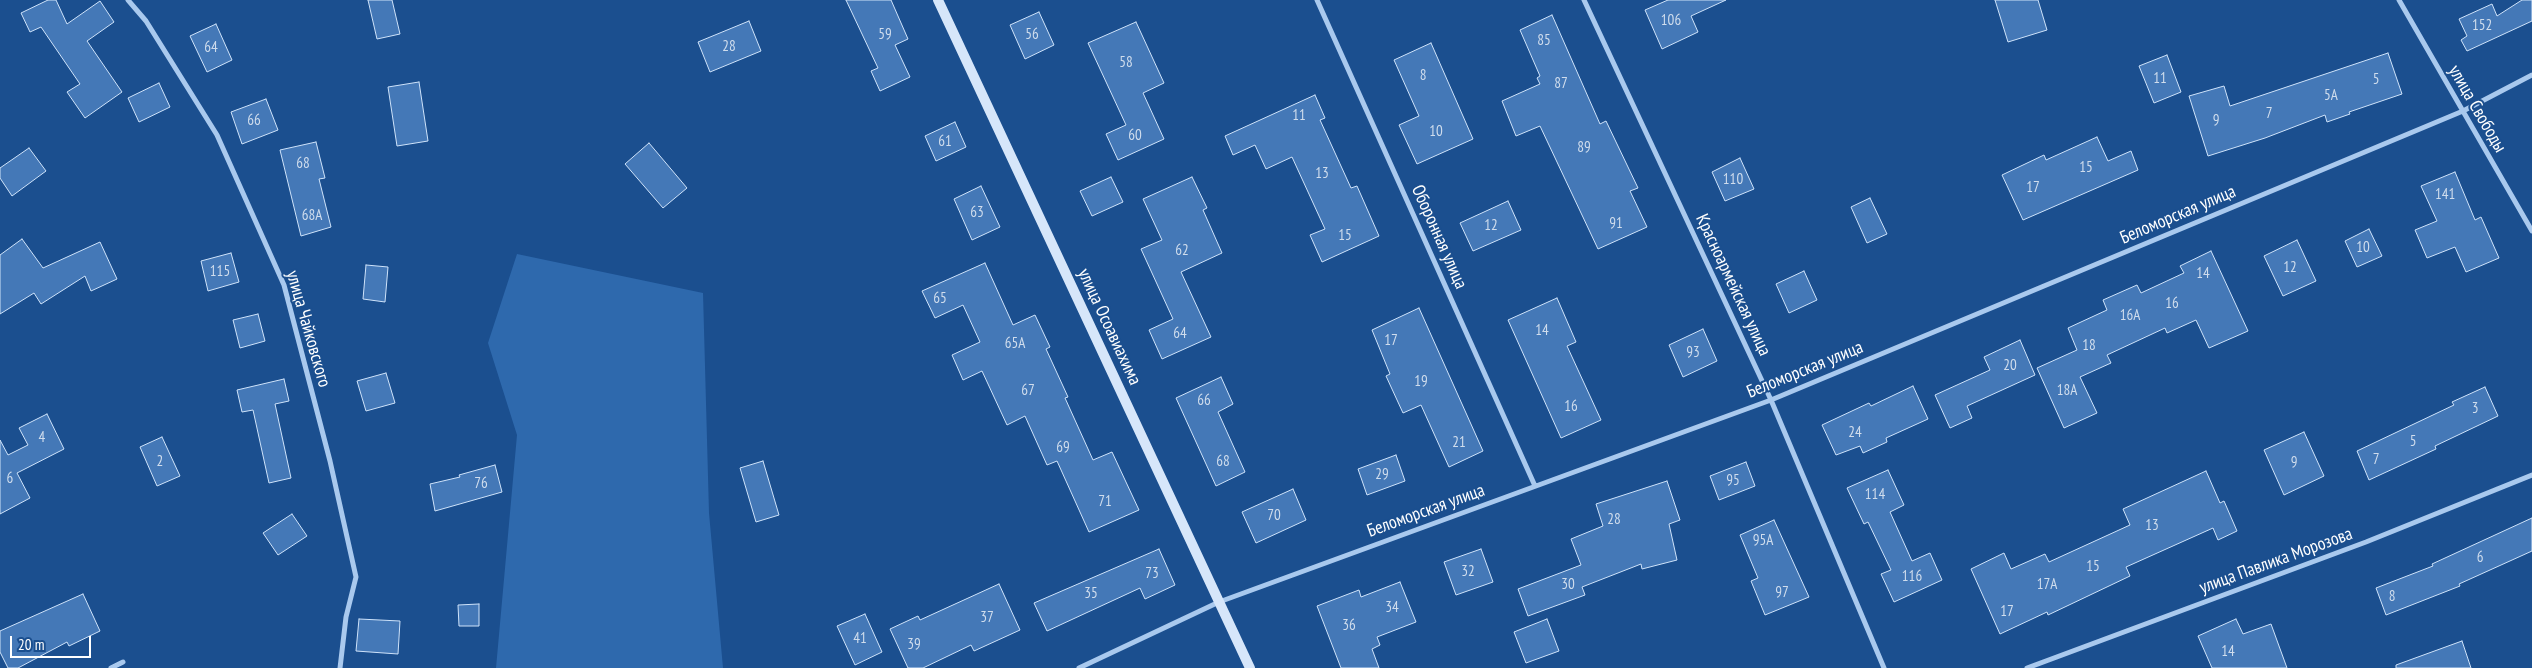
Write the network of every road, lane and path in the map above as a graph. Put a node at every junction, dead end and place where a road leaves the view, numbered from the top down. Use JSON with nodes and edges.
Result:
{"nodes":[{"id":1,"x":128,"y":0,"type":"edge"},
{"id":2,"x":938,"y":0,"type":"edge"},
{"id":3,"x":1317,"y":0,"type":"edge"},
{"id":4,"x":1584,"y":0,"type":"edge"},
{"id":5,"x":2399,"y":0,"type":"edge"},
{"id":6,"x":2532,"y":75,"type":"edge"},
{"id":7,"x":2463,"y":111,"type":"junction"},
{"id":8,"x":2532,"y":231,"type":"edge"},
{"id":9,"x":1771,"y":400,"type":"junction"},
{"id":10,"x":2532,"y":475,"type":"edge"},
{"id":11,"x":1535,"y":486,"type":"junction"},
{"id":12,"x":1219,"y":602,"type":"junction"},
{"id":13,"x":123,"y":662,"type":"dead end"},
{"id":14,"x":111,"y":668,"type":"edge"},
{"id":15,"x":340,"y":668,"type":"edge"},
{"id":16,"x":1079,"y":668,"type":"edge"},
{"id":17,"x":1250,"y":668,"type":"edge"},
{"id":18,"x":1884,"y":668,"type":"edge"},
{"id":19,"x":2027,"y":668,"type":"edge"}],
"edges":[{"from":1,"to":15,"type":"street","name":"улица Чайковского"},
{"from":2,"to":12,"type":"street","name":"улица Осоавиахима"},
{"from":3,"to":11,"type":"street","name":"Оборонная улица"},
{"from":4,"to":9,"type":"street","name":"Красноармейская улица"},
{"from":5,"to":7,"type":"street","name":"улица Свободы"},
{"from":6,"to":7,"type":"street","name":"Беломорская улица"},
{"from":7,"to":8,"type":"street","name":"улица Свободы"},
{"from":7,"to":9,"type":"street","name":"Беломорская улица"},
{"from":9,"to":11,"type":"street","name":"Беломорская улица"},
{"from":9,"to":18,"type":"street","name":"Красноармейская улица"},
{"from":10,"to":19,"type":"street","name":"улица Павлика Морозова"},
{"from":11,"to":12,"type":"street","name":"Беломорская улица"},
{"from":12,"to":16,"type":"street","name":"Беломорская улица"},
{"from":12,"to":17,"type":"street","name":"улица Осоавиахима"},
{"from":13,"to":14,"type":"street"}]}
